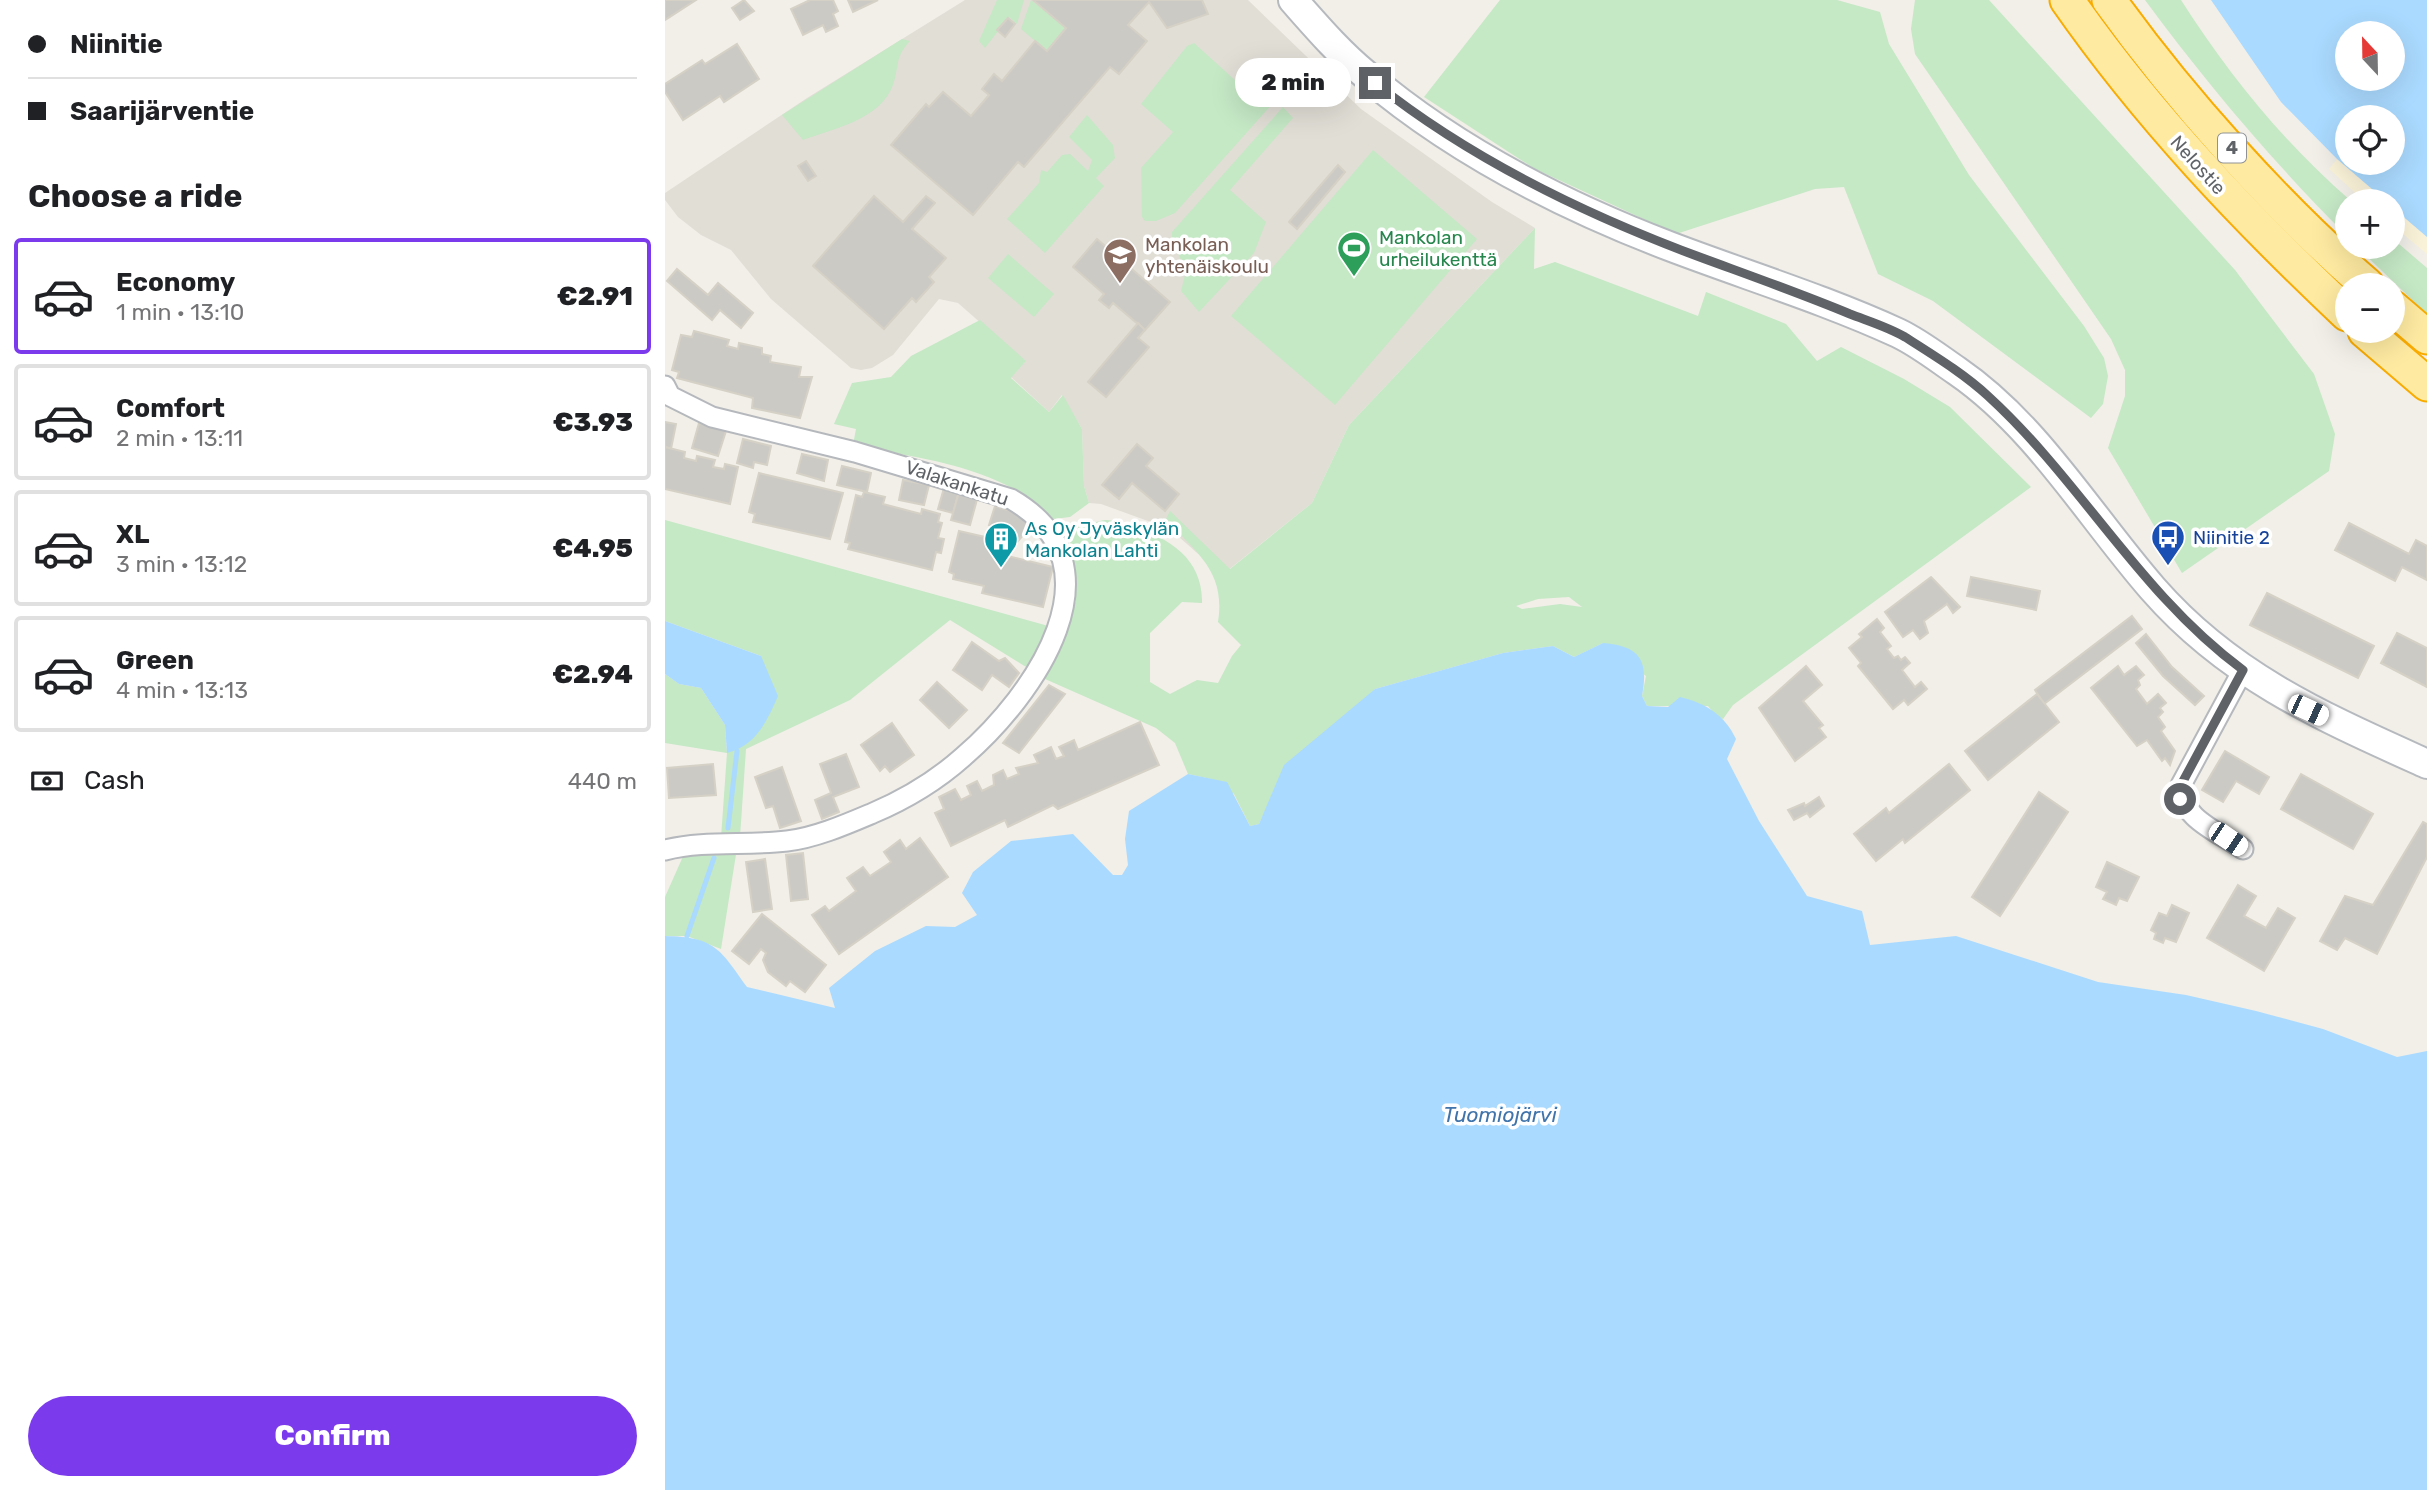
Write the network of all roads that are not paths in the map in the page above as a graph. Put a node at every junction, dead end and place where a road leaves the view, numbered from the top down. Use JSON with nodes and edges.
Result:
{"nodes":[{"id":1,"x":1293,"y":0,"type":"edge"},
{"id":2,"x":2067,"y":0,"type":"edge"},
{"id":3,"x":2109,"y":0,"type":"edge"},
{"id":4,"x":2355,"y":273,"type":"edge"},
{"id":5,"x":2335,"y":303,"type":"edge"},
{"id":6,"x":2405,"y":318,"type":"edge"},
{"id":7,"x":2427,"y":337,"type":"edge"},
{"id":8,"x":2379,"y":343,"type":"edge"},
{"id":9,"x":2427,"y":384,"type":"edge"},
{"id":10,"x":665,"y":386,"type":"edge"},
{"id":11,"x":2243,"y":670,"type":"junction"},
{"id":12,"x":2427,"y":764,"type":"edge"},
{"id":13,"x":2243,"y":849,"type":"dead end"},
{"id":14,"x":665,"y":850,"type":"edge"}],
"edges":[{"from":1,"to":11,"type":"main road"},
{"from":2,"to":5,"type":"highway","name":"Nelostie","number":"4"},
{"from":3,"to":4,"type":"highway","name":"Nelostie","number":"4"},
{"from":6,"to":7,"type":"highway"},
{"from":8,"to":9,"type":"highway"},
{"from":10,"to":14,"type":"street","name":"Valakankatu"},
{"from":11,"to":12,"type":"main road"},
{"from":11,"to":13,"type":"street"}]}
